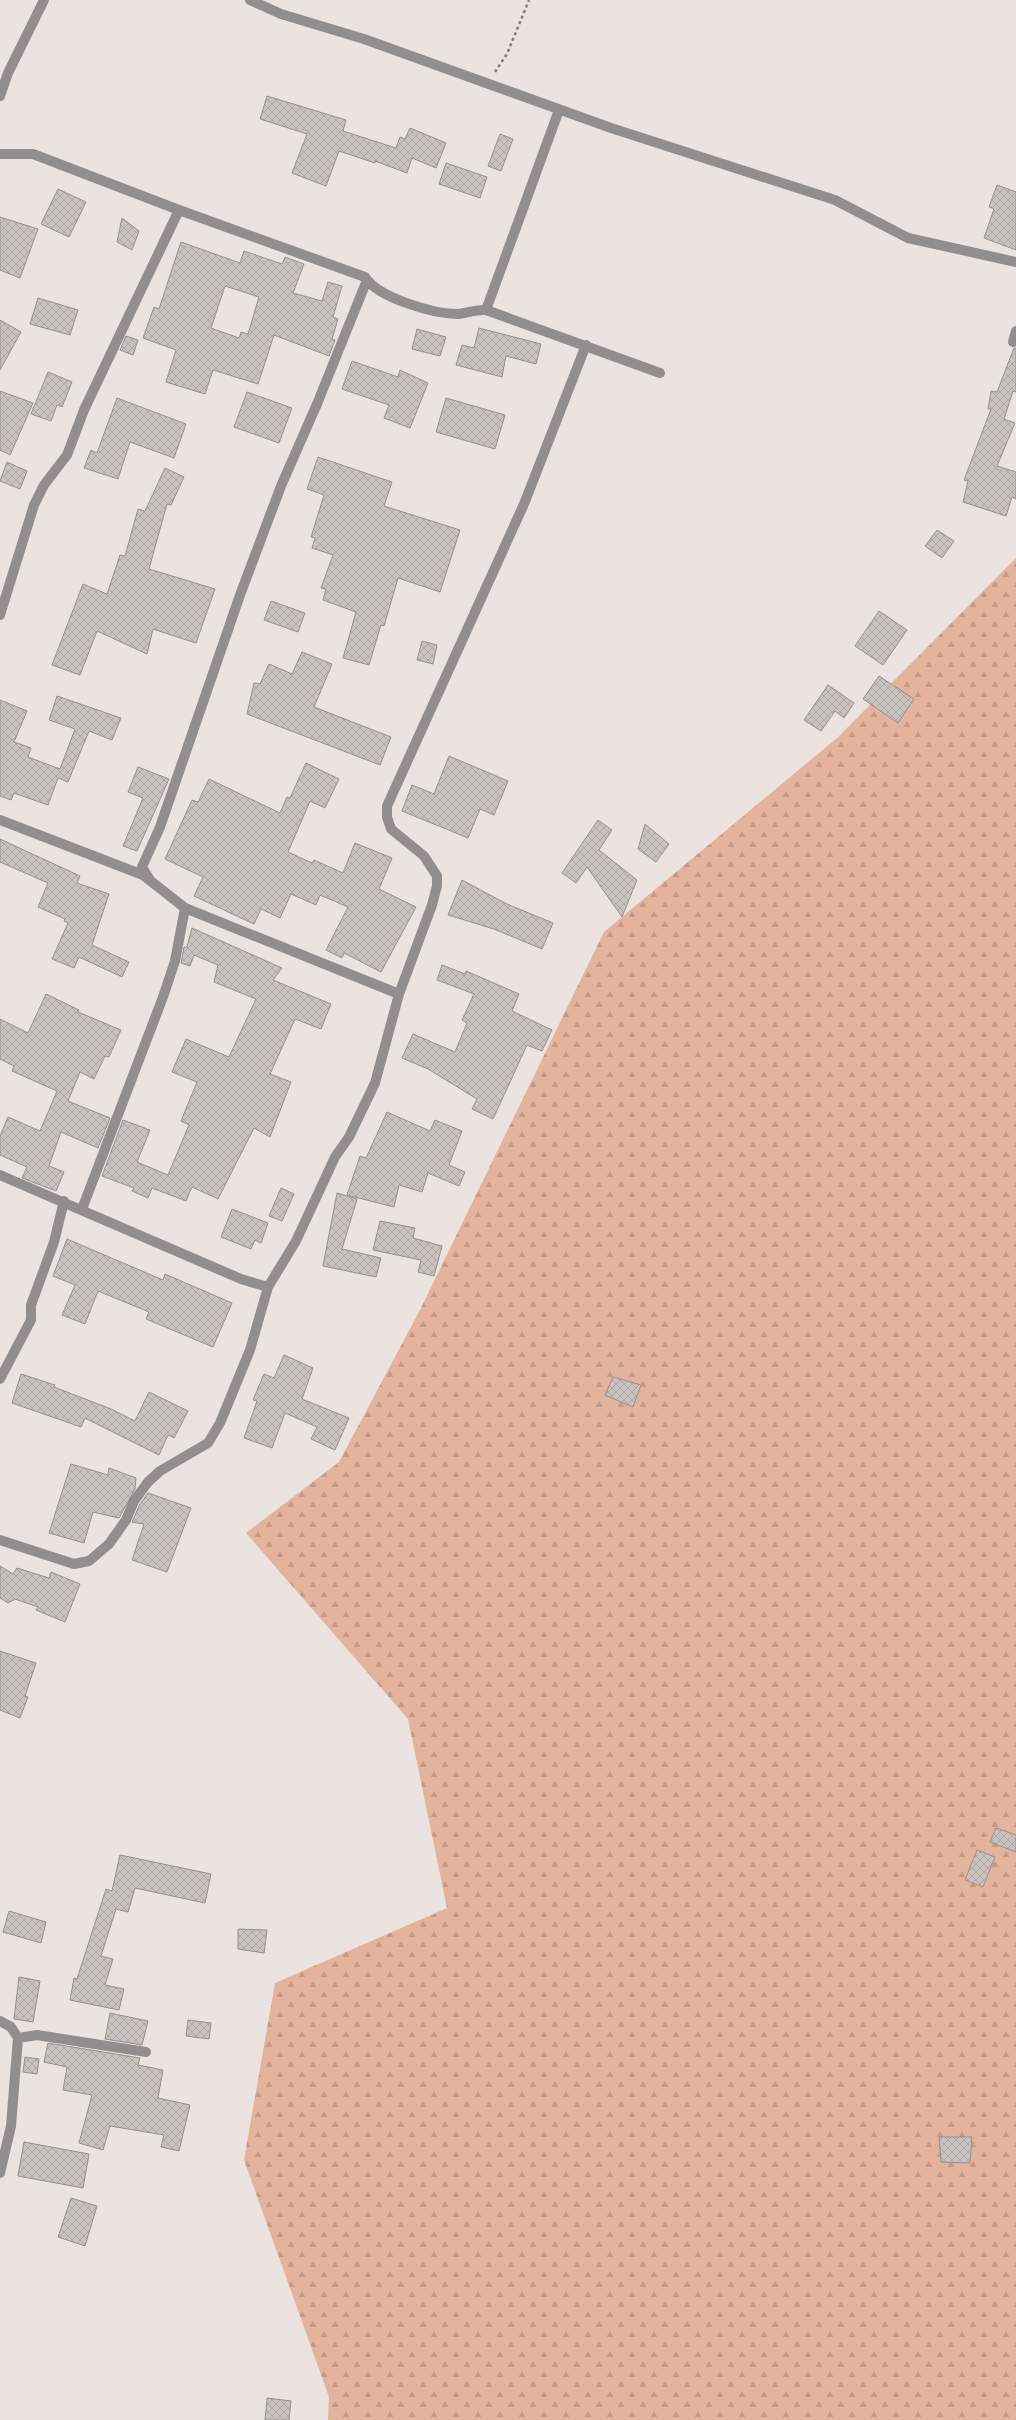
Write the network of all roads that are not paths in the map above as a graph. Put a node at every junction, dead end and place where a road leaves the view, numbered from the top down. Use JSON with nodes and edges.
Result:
{"nodes":[{"id":1,"x":44,"y":0,"type":"edge"},
{"id":2,"x":250,"y":0,"type":"edge"},
{"id":3,"x":0,"y":96,"type":"edge"},
{"id":4,"x":560,"y":110,"type":"junction"},
{"id":5,"x":0,"y":154,"type":"edge"},
{"id":6,"x":179,"y":210,"type":"junction"},
{"id":7,"x":1016,"y":262,"type":"edge"},
{"id":8,"x":367,"y":280,"type":"junction"},
{"id":9,"x":486,"y":310,"type":"junction"},
{"id":10,"x":1016,"y":331,"type":"edge"},
{"id":11,"x":1013,"y":342,"type":"dead end"},
{"id":12,"x":586,"y":345,"type":"junction"},
{"id":13,"x":660,"y":374,"type":"dead end"},
{"id":14,"x":0,"y":615,"type":"edge"},
{"id":15,"x":0,"y":820,"type":"edge"},
{"id":16,"x":150,"y":880,"type":"junction"},
{"id":17,"x":185,"y":908,"type":"junction"},
{"id":18,"x":399,"y":994,"type":"junction"},
{"id":19,"x":0,"y":1175,"type":"edge"},
{"id":20,"x":64,"y":1201,"type":"junction"},
{"id":21,"x":82,"y":1209,"type":"junction"},
{"id":22,"x":268,"y":1287,"type":"junction"},
{"id":23,"x":0,"y":1379,"type":"edge"},
{"id":24,"x":0,"y":1540,"type":"edge"},
{"id":25,"x":0,"y":2021,"type":"edge"},
{"id":26,"x":18,"y":2038,"type":"junction"},
{"id":27,"x":146,"y":2052,"type":"dead end"},
{"id":28,"x":0,"y":2173,"type":"edge"}],
"edges":[{"from":1,"to":3,"type":"street"},
{"from":2,"to":4,"type":"street"},
{"from":4,"to":7,"type":"street"},
{"from":4,"to":9,"type":"street"},
{"from":5,"to":6,"type":"street"},
{"from":6,"to":8,"type":"street"},
{"from":6,"to":14,"type":"street"},
{"from":8,"to":9,"type":"street"},
{"from":8,"to":16,"type":"street"},
{"from":9,"to":12,"type":"street"},
{"from":10,"to":11,"type":"street"},
{"from":12,"to":13,"type":"street"},
{"from":12,"to":18,"type":"street"},
{"from":15,"to":16,"type":"street"},
{"from":16,"to":17,"type":"street"},
{"from":17,"to":18,"type":"street"},
{"from":17,"to":21,"type":"street"},
{"from":18,"to":22,"type":"street"},
{"from":19,"to":20,"type":"street"},
{"from":20,"to":21,"type":"street"},
{"from":20,"to":23,"type":"street"},
{"from":21,"to":22,"type":"street"},
{"from":22,"to":24,"type":"street"},
{"from":25,"to":26,"type":"street"},
{"from":26,"to":27,"type":"street"},
{"from":26,"to":28,"type":"street"}]}
